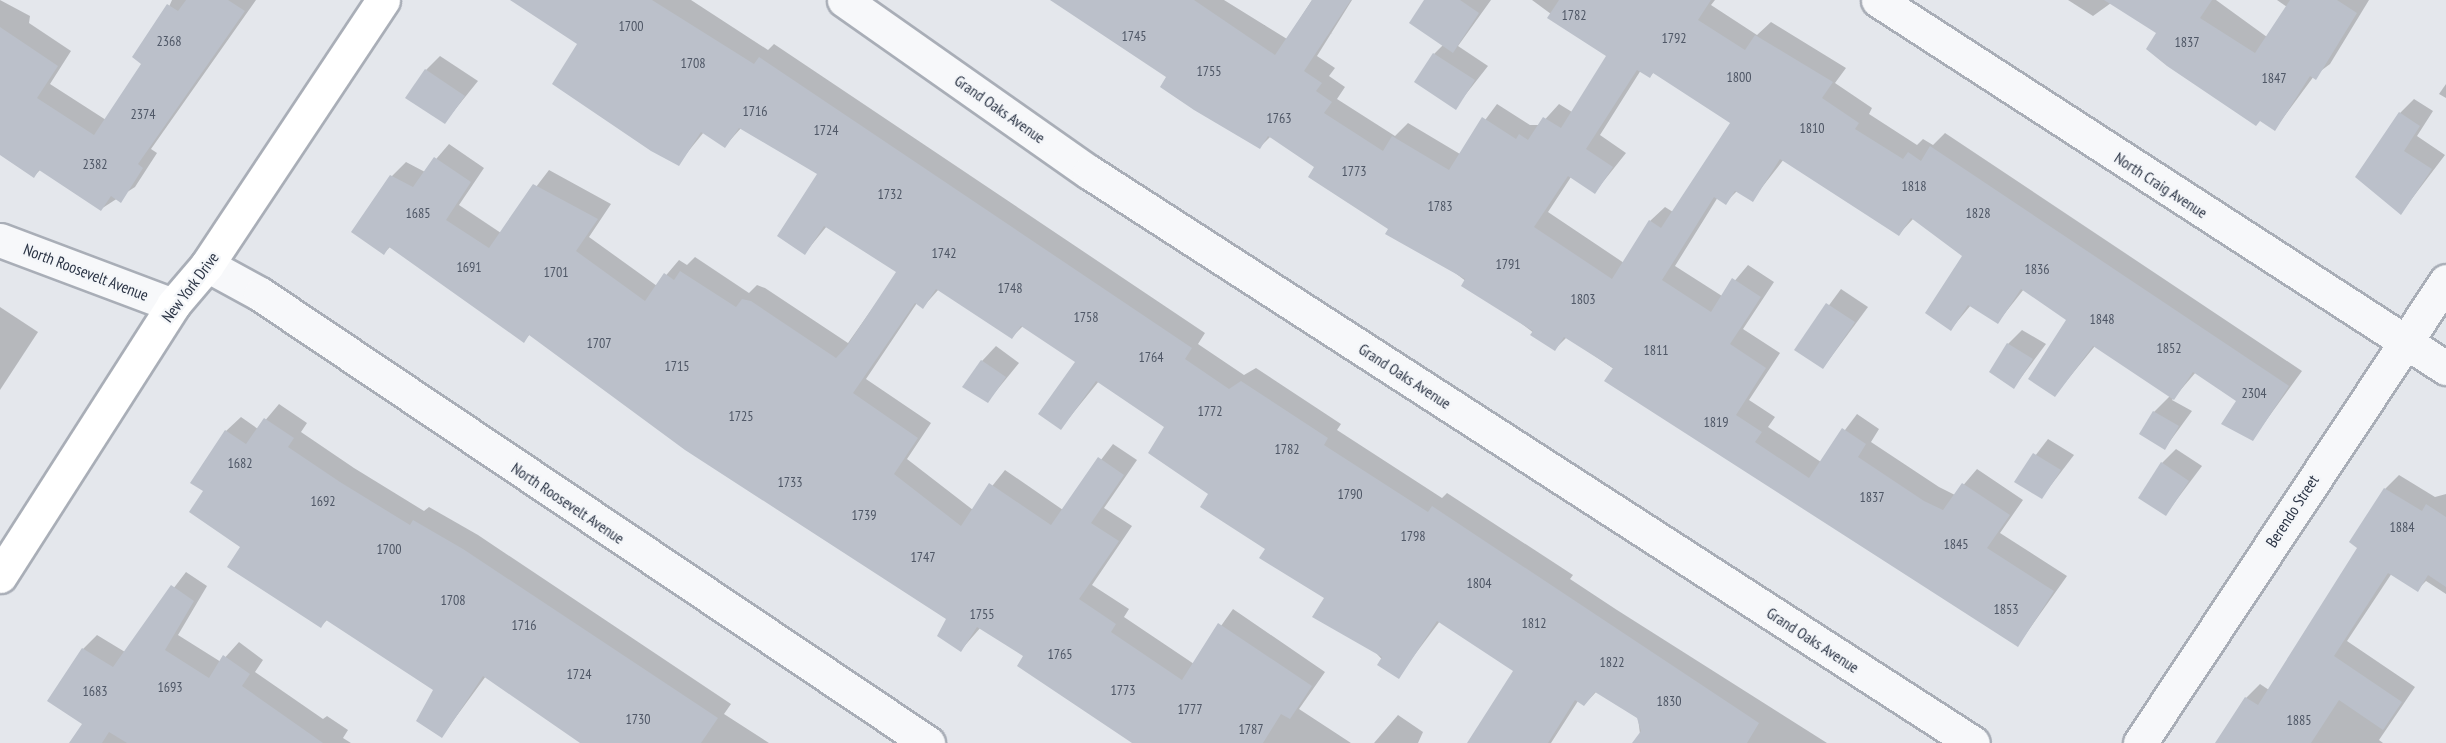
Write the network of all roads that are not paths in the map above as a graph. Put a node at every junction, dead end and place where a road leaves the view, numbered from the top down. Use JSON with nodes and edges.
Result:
{"nodes":[{"id":1,"x":383,"y":0,"type":"edge"},
{"id":2,"x":844,"y":0,"type":"edge"},
{"id":3,"x":1878,"y":0,"type":"edge"},
{"id":4,"x":0,"y":240,"type":"edge"},
{"id":5,"x":207,"y":266,"type":"junction"},
{"id":6,"x":2446,"y":281,"type":"edge"},
{"id":7,"x":173,"y":305,"type":"junction"},
{"id":8,"x":2406,"y":341,"type":"junction"},
{"id":9,"x":2446,"y":368,"type":"edge"},
{"id":10,"x":0,"y":576,"type":"edge"},
{"id":11,"x":928,"y":743,"type":"edge"},
{"id":12,"x":1972,"y":743,"type":"edge"},
{"id":13,"x":2140,"y":743,"type":"edge"}],
"edges":[{"from":1,"to":5,"type":"street","name":"New York Drive"},
{"from":2,"to":12,"type":"street","name":"Grand Oaks Avenue"},
{"from":3,"to":8,"type":"street","name":"North Craig Avenue"},
{"from":4,"to":7,"type":"street","name":"North Roosevelt Avenue"},
{"from":5,"to":7,"type":"street","name":"New York Drive"},
{"from":5,"to":11,"type":"street","name":"North Roosevelt Avenue"},
{"from":6,"to":8,"type":"street","name":"Berendo Street"},
{"from":7,"to":10,"type":"street","name":"New York Drive"},
{"from":8,"to":9,"type":"street","name":"North Craig Avenue"},
{"from":8,"to":13,"type":"street","name":"Berendo Street"}]}
